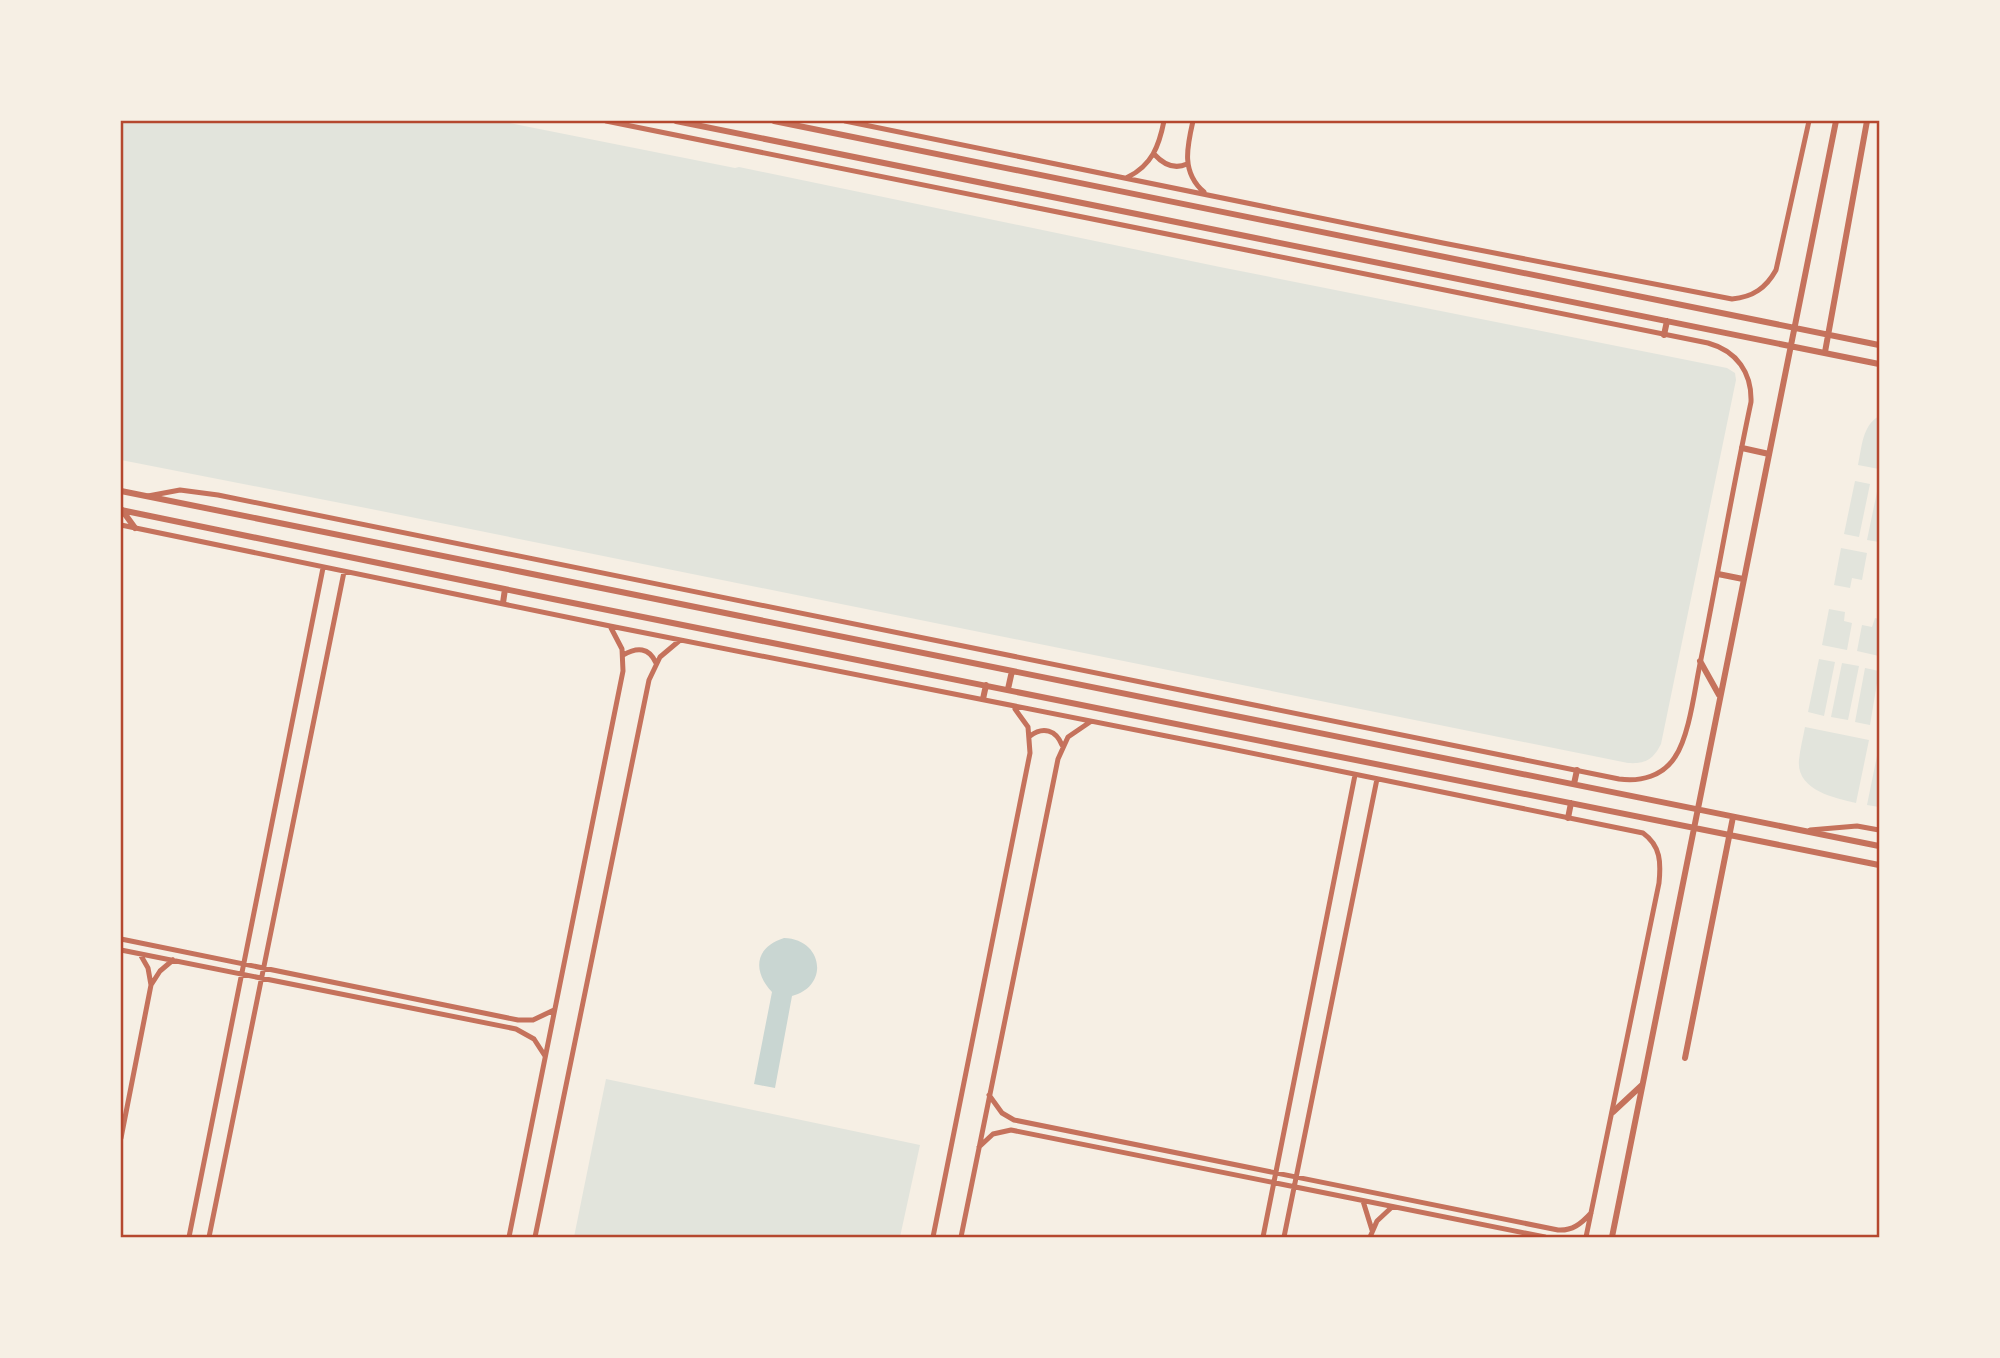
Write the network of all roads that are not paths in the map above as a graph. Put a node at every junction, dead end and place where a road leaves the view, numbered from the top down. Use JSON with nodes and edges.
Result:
{"nodes":[{"id":1,"x":606,"y":121,"type":"edge"},
{"id":2,"x":676,"y":121,"type":"edge"},
{"id":3,"x":774,"y":121,"type":"edge"},
{"id":4,"x":845,"y":121,"type":"edge"},
{"id":5,"x":1164,"y":121,"type":"edge"},
{"id":6,"x":1193,"y":121,"type":"edge"},
{"id":7,"x":1809,"y":121,"type":"edge"},
{"id":8,"x":1836,"y":121,"type":"edge"},
{"id":9,"x":1867,"y":121,"type":"edge"},
{"id":10,"x":1154,"y":155,"type":"junction"},
{"id":11,"x":1187,"y":164,"type":"junction"},
{"id":12,"x":1128,"y":177,"type":"junction"},
{"id":13,"x":1207,"y":193,"type":"junction"},
{"id":14,"x":1667,"y":321,"type":"junction"},
{"id":15,"x":1794,"y":326,"type":"junction"},
{"id":16,"x":1829,"y":334,"type":"junction"},
{"id":17,"x":1664,"y":335,"type":"junction"},
{"id":18,"x":1791,"y":345,"type":"junction"},
{"id":19,"x":1879,"y":345,"type":"edge"},
{"id":20,"x":1825,"y":352,"type":"junction"},
{"id":21,"x":1879,"y":364,"type":"edge"},
{"id":22,"x":1742,"y":449,"type":"junction"},
{"id":23,"x":1769,"y":454,"type":"junction"},
{"id":24,"x":121,"y":491,"type":"edge"},
{"id":25,"x":145,"y":497,"type":"junction"},
{"id":26,"x":121,"y":510,"type":"edge"},
{"id":27,"x":121,"y":525,"type":"edge"},
{"id":28,"x":135,"y":528,"type":"junction"},
{"id":29,"x":324,"y":568,"type":"junction"},
{"id":30,"x":344,"y":572,"type":"junction"},
{"id":31,"x":1718,"y":574,"type":"junction"},
{"id":32,"x":1743,"y":579,"type":"junction"},
{"id":33,"x":505,"y":589,"type":"junction"},
{"id":34,"x":503,"y":603,"type":"junction"},
{"id":35,"x":610,"y":626,"type":"junction"},
{"id":36,"x":680,"y":640,"type":"junction"},
{"id":37,"x":623,"y":655,"type":"junction"},
{"id":38,"x":1700,"y":661,"type":"junction"},
{"id":39,"x":656,"y":663,"type":"junction"},
{"id":40,"x":1012,"y":671,"type":"junction"},
{"id":41,"x":986,"y":685,"type":"junction"},
{"id":42,"x":1008,"y":689,"type":"junction"},
{"id":43,"x":1719,"y":695,"type":"junction"},
{"id":44,"x":983,"y":699,"type":"junction"},
{"id":45,"x":1012,"y":707,"type":"junction"},
{"id":46,"x":1090,"y":722,"type":"junction"},
{"id":47,"x":1030,"y":736,"type":"junction"},
{"id":48,"x":1062,"y":745,"type":"junction"},
{"id":49,"x":1577,"y":770,"type":"junction"},
{"id":50,"x":1355,"y":775,"type":"junction"},
{"id":51,"x":1377,"y":779,"type":"junction"},
{"id":52,"x":1574,"y":784,"type":"junction"},
{"id":53,"x":1571,"y":803,"type":"junction"},
{"id":54,"x":1697,"y":809,"type":"junction"},
{"id":55,"x":1733,"y":817,"type":"junction"},
{"id":56,"x":1568,"y":818,"type":"junction"},
{"id":57,"x":1693,"y":826,"type":"junction"},
{"id":58,"x":1879,"y":830,"type":"edge"},
{"id":59,"x":1801,"y":831,"type":"junction"},
{"id":60,"x":1729,"y":834,"type":"junction"},
{"id":61,"x":1879,"y":846,"type":"edge"},
{"id":62,"x":1879,"y":864,"type":"edge"},
{"id":63,"x":121,"y":939,"type":"edge"},
{"id":64,"x":121,"y":950,"type":"edge"},
{"id":65,"x":139,"y":953,"type":"junction"},
{"id":66,"x":173,"y":960,"type":"junction"},
{"id":67,"x":243,"y":965,"type":"junction"},
{"id":68,"x":262,"y":968,"type":"junction"},
{"id":69,"x":242,"y":974,"type":"junction"},
{"id":70,"x":260,"y":978,"type":"junction"},
{"id":71,"x":151,"y":985,"type":"junction"},
{"id":72,"x":554,"y":1010,"type":"junction"},
{"id":73,"x":545,"y":1056,"type":"junction"},
{"id":74,"x":1685,"y":1058,"type":"dead end"},
{"id":75,"x":1643,"y":1084,"type":"junction"},
{"id":76,"x":989,"y":1095,"type":"junction"},
{"id":77,"x":1613,"y":1112,"type":"junction"},
{"id":78,"x":121,"y":1138,"type":"edge"},
{"id":79,"x":979,"y":1147,"type":"junction"},
{"id":80,"x":1276,"y":1172,"type":"junction"},
{"id":81,"x":1296,"y":1176,"type":"junction"},
{"id":82,"x":1274,"y":1182,"type":"junction"},
{"id":83,"x":1293,"y":1186,"type":"junction"},
{"id":84,"x":1363,"y":1201,"type":"junction"},
{"id":85,"x":1391,"y":1207,"type":"junction"},
{"id":86,"x":1591,"y":1213,"type":"junction"},
{"id":87,"x":1371,"y":1234,"type":"edge"},
{"id":88,"x":188,"y":1237,"type":"edge"},
{"id":89,"x":209,"y":1237,"type":"edge"},
{"id":90,"x":509,"y":1237,"type":"edge"},
{"id":91,"x":536,"y":1237,"type":"edge"},
{"id":92,"x":933,"y":1237,"type":"edge"},
{"id":93,"x":961,"y":1237,"type":"edge"},
{"id":94,"x":1263,"y":1237,"type":"edge"},
{"id":95,"x":1284,"y":1237,"type":"edge"},
{"id":96,"x":1545,"y":1237,"type":"edge"},
{"id":97,"x":1586,"y":1237,"type":"edge"},
{"id":98,"x":1612,"y":1237,"type":"edge"}],
"edges":[{"from":1,"to":17,"type":"street"},
{"from":2,"to":14,"type":"street"},
{"from":3,"to":15,"type":"street"},
{"from":4,"to":12,"type":"street"},
{"from":5,"to":10,"type":"street"},
{"from":6,"to":11,"type":"street"},
{"from":7,"to":13,"type":"street"},
{"from":8,"to":15,"type":"street"},
{"from":9,"to":16,"type":"street"},
{"from":10,"to":11,"type":"street"},
{"from":10,"to":12,"type":"street"},
{"from":11,"to":13,"type":"street"},
{"from":12,"to":13,"type":"street"},
{"from":14,"to":17,"type":"street"},
{"from":14,"to":18,"type":"street"},
{"from":15,"to":16,"type":"street"},
{"from":15,"to":18,"type":"street"},
{"from":16,"to":19,"type":"street"},
{"from":16,"to":20,"type":"street"},
{"from":17,"to":22,"type":"street"},
{"from":18,"to":20,"type":"street"},
{"from":18,"to":23,"type":"street"},
{"from":20,"to":21,"type":"street"},
{"from":22,"to":23,"type":"street"},
{"from":22,"to":31,"type":"street"},
{"from":23,"to":32,"type":"street"},
{"from":24,"to":25,"type":"street"},
{"from":25,"to":40,"type":"street"},
{"from":25,"to":49,"type":"street"},
{"from":26,"to":28,"type":"street"},
{"from":26,"to":33,"type":"street"},
{"from":27,"to":28,"type":"street"},
{"from":28,"to":29,"type":"street"},
{"from":29,"to":30,"type":"street"},
{"from":29,"to":67,"type":"street"},
{"from":30,"to":34,"type":"street"},
{"from":30,"to":68,"type":"street"},
{"from":31,"to":32,"type":"street"},
{"from":31,"to":38,"type":"street"},
{"from":32,"to":43,"type":"street"},
{"from":33,"to":34,"type":"street"},
{"from":33,"to":41,"type":"street"},
{"from":34,"to":35,"type":"street"},
{"from":35,"to":36,"type":"street"},
{"from":35,"to":37,"type":"street"},
{"from":36,"to":39,"type":"street"},
{"from":36,"to":44,"type":"street"},
{"from":37,"to":39,"type":"street"},
{"from":37,"to":72,"type":"street"},
{"from":38,"to":43,"type":"street"},
{"from":38,"to":49,"type":"street"},
{"from":39,"to":91,"type":"street"},
{"from":40,"to":42,"type":"street"},
{"from":40,"to":52,"type":"street"},
{"from":41,"to":42,"type":"street"},
{"from":41,"to":44,"type":"street"},
{"from":42,"to":53,"type":"street"},
{"from":43,"to":54,"type":"street"},
{"from":44,"to":45,"type":"street"},
{"from":45,"to":46,"type":"street"},
{"from":45,"to":47,"type":"street"},
{"from":46,"to":48,"type":"street"},
{"from":46,"to":50,"type":"street"},
{"from":47,"to":48,"type":"street"},
{"from":47,"to":92,"type":"street"},
{"from":48,"to":76,"type":"street"},
{"from":49,"to":52,"type":"street"},
{"from":50,"to":51,"type":"street"},
{"from":50,"to":80,"type":"street"},
{"from":51,"to":56,"type":"street"},
{"from":51,"to":81,"type":"street"},
{"from":52,"to":54,"type":"street"},
{"from":53,"to":56,"type":"street"},
{"from":53,"to":57,"type":"street"},
{"from":54,"to":55,"type":"street"},
{"from":54,"to":57,"type":"street"},
{"from":55,"to":59,"type":"street"},
{"from":55,"to":60,"type":"street"},
{"from":56,"to":77,"type":"street"},
{"from":57,"to":60,"type":"street"},
{"from":57,"to":75,"type":"street"},
{"from":58,"to":59,"type":"street"},
{"from":59,"to":61,"type":"street"},
{"from":60,"to":62,"type":"street"},
{"from":60,"to":74,"type":"street"},
{"from":63,"to":67,"type":"street"},
{"from":64,"to":65,"type":"street"},
{"from":65,"to":66,"type":"street"},
{"from":65,"to":71,"type":"street"},
{"from":66,"to":69,"type":"street"},
{"from":66,"to":71,"type":"street"},
{"from":67,"to":68,"type":"street"},
{"from":67,"to":69,"type":"street"},
{"from":68,"to":70,"type":"street"},
{"from":68,"to":72,"type":"street"},
{"from":69,"to":70,"type":"street"},
{"from":69,"to":88,"type":"street"},
{"from":70,"to":73,"type":"street"},
{"from":70,"to":89,"type":"street"},
{"from":71,"to":78,"type":"street"},
{"from":72,"to":73,"type":"street"},
{"from":73,"to":90,"type":"street"},
{"from":75,"to":77,"type":"street"},
{"from":75,"to":98,"type":"street"},
{"from":76,"to":79,"type":"street"},
{"from":76,"to":80,"type":"street"},
{"from":77,"to":86,"type":"street"},
{"from":79,"to":82,"type":"street"},
{"from":79,"to":93,"type":"street"},
{"from":80,"to":81,"type":"street"},
{"from":80,"to":82,"type":"street"},
{"from":81,"to":83,"type":"street"},
{"from":81,"to":86,"type":"street"},
{"from":82,"to":83,"type":"street"},
{"from":82,"to":94,"type":"street"},
{"from":83,"to":84,"type":"street"},
{"from":83,"to":95,"type":"street"},
{"from":84,"to":85,"type":"street"},
{"from":84,"to":87,"type":"street"},
{"from":85,"to":87,"type":"street"},
{"from":85,"to":96,"type":"street"},
{"from":86,"to":97,"type":"street"}]}
